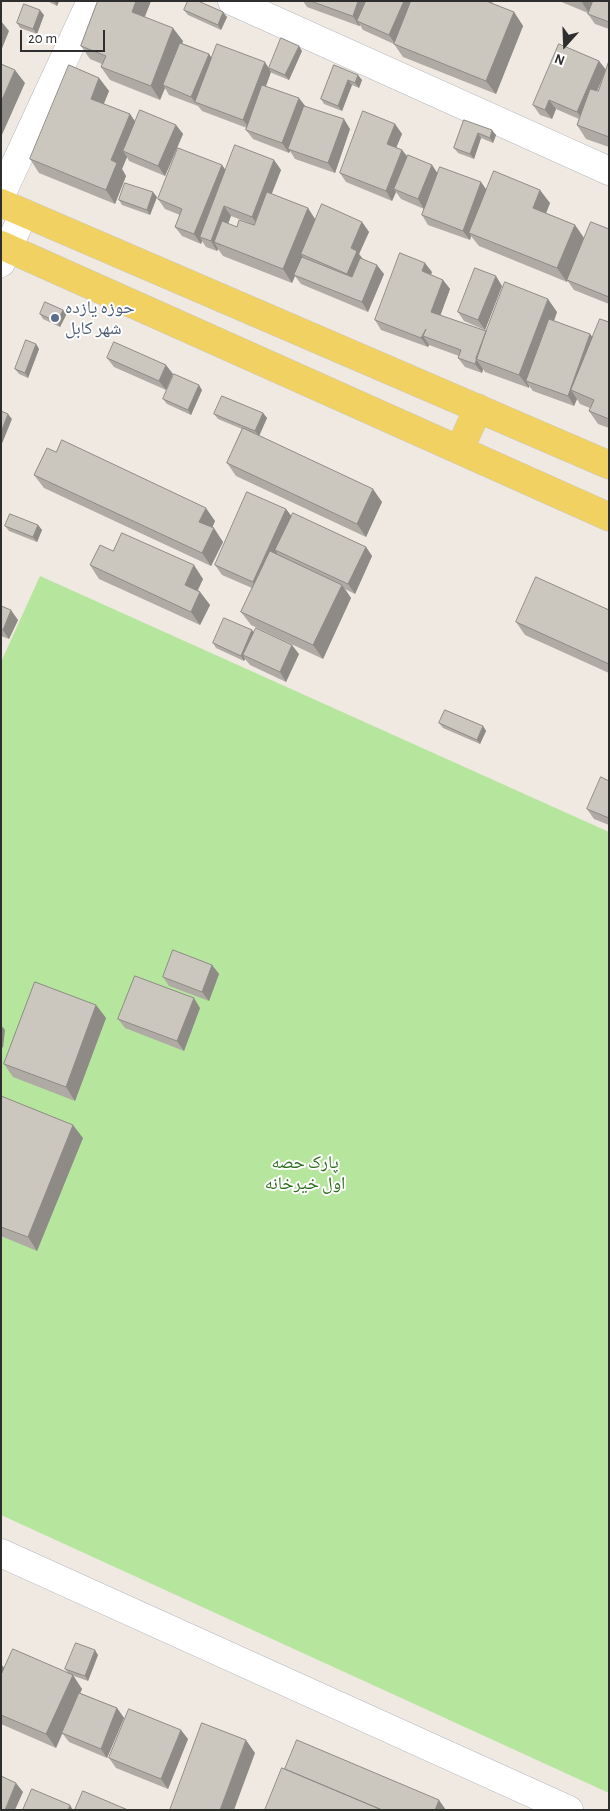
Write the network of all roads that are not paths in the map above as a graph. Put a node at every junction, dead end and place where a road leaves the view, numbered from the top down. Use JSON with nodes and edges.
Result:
{"nodes":[{"id":1,"x":91,"y":1,"type":"edge"},
{"id":2,"x":232,"y":1,"type":"edge"},
{"id":3,"x":609,"y":171,"type":"edge"},
{"id":4,"x":1,"y":195,"type":"edge"},
{"id":5,"x":13,"y":208,"type":"edge"},
{"id":6,"x":4,"y":252,"type":"edge"},
{"id":7,"x":478,"y":408,"type":"junction"},
{"id":8,"x":460,"y":449,"type":"junction"},
{"id":9,"x":609,"y":465,"type":"edge"},
{"id":10,"x":609,"y":517,"type":"edge"},
{"id":11,"x":1,"y":1552,"type":"edge"},
{"id":12,"x":569,"y":1810,"type":"edge"}],
"edges":[{"from":1,"to":4,"type":"street"},
{"from":2,"to":3,"type":"street"},
{"from":5,"to":6,"type":"street"},
{"from":5,"to":7,"type":"main road"},
{"from":6,"to":8,"type":"main road"},
{"from":7,"to":8,"type":"main road"},
{"from":7,"to":9,"type":"main road"},
{"from":8,"to":10,"type":"main road"},
{"from":11,"to":12,"type":"street"}]}
